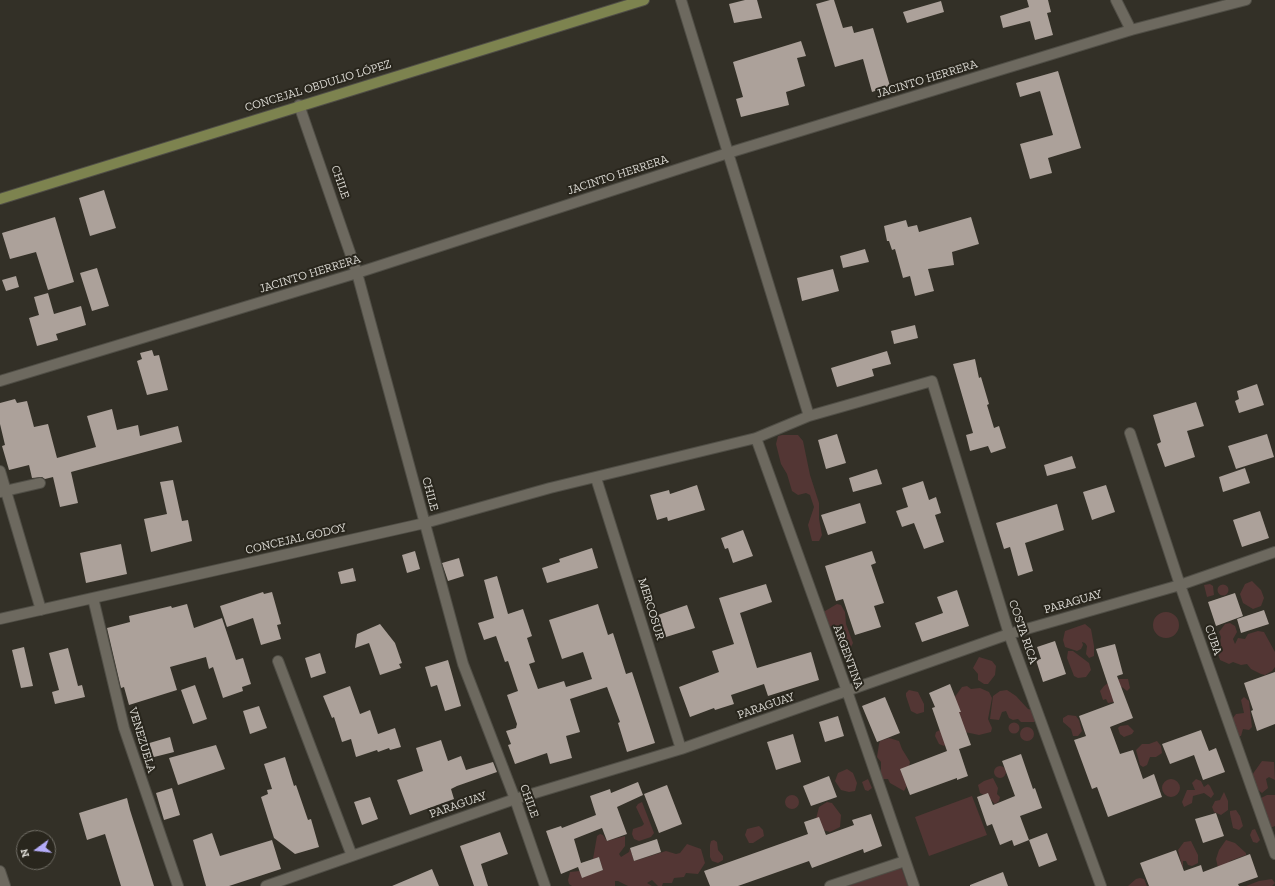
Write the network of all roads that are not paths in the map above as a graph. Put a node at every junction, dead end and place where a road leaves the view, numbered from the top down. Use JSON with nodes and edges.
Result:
{"nodes":[{"id":1,"x":644,"y":0,"type":"edge"},
{"id":2,"x":682,"y":0,"type":"edge"},
{"id":3,"x":1116,"y":0,"type":"edge"},
{"id":4,"x":1246,"y":0,"type":"edge"},
{"id":5,"x":1131,"y":30,"type":"junction"},
{"id":6,"x":299,"y":105,"type":"junction"},
{"id":7,"x":728,"y":153,"type":"junction"},
{"id":8,"x":0,"y":199,"type":"edge"},
{"id":9,"x":358,"y":273,"type":"junction"},
{"id":10,"x":932,"y":381,"type":"joint"},
{"id":11,"x":0,"y":382,"type":"edge"},
{"id":12,"x":809,"y":416,"type":"junction"},
{"id":13,"x":1130,"y":433,"type":"dead end"},
{"id":14,"x":756,"y":438,"type":"junction"},
{"id":15,"x":0,"y":471,"type":"edge"},
{"id":16,"x":596,"y":478,"type":"junction"},
{"id":17,"x":40,"y":483,"type":"dead end"},
{"id":18,"x":3,"y":491,"type":"edge"},
{"id":19,"x":425,"y":523,"type":"junction"},
{"id":20,"x":1275,"y":552,"type":"edge"},
{"id":21,"x":1180,"y":585,"type":"junction"},
{"id":22,"x":92,"y":598,"type":"junction"},
{"id":23,"x":40,"y":610,"type":"junction"},
{"id":24,"x":0,"y":619,"type":"edge"},
{"id":25,"x":1008,"y":634,"type":"junction"},
{"id":26,"x":278,"y":661,"type":"dead end"},
{"id":27,"x":847,"y":691,"type":"junction"},
{"id":28,"x":681,"y":749,"type":"junction"},
{"id":29,"x":515,"y":799,"type":"junction"},
{"id":30,"x":1275,"y":854,"type":"edge"},
{"id":31,"x":352,"y":856,"type":"junction"},
{"id":32,"x":905,"y":861,"type":"junction"},
{"id":33,"x":0,"y":871,"type":"edge"},
{"id":34,"x":5,"y":886,"type":"edge"},
{"id":35,"x":178,"y":886,"type":"edge"},
{"id":36,"x":266,"y":886,"type":"edge"},
{"id":37,"x":545,"y":886,"type":"edge"},
{"id":38,"x":830,"y":886,"type":"edge"},
{"id":39,"x":914,"y":886,"type":"edge"},
{"id":40,"x":1100,"y":886,"type":"edge"}],
"edges":[{"from":1,"to":6,"type":"street","name":"CONCEJAL OBDULIO LÓPEZ"},
{"from":2,"to":7,"type":"street"},
{"from":3,"to":5,"type":"street"},
{"from":4,"to":5,"type":"street","name":"JACINTO HERRERA"},
{"from":5,"to":7,"type":"street","name":"JACINTO HERRERA"},
{"from":6,"to":8,"type":"street","name":"CONCEJAL OBDULIO LÓPEZ"},
{"from":6,"to":9,"type":"street","name":"CHILE"},
{"from":7,"to":9,"type":"street","name":"JACINTO HERRERA"},
{"from":7,"to":12,"type":"street"},
{"from":9,"to":11,"type":"street","name":"JACINTO HERRERA"},
{"from":9,"to":19,"type":"street","name":"CHILE"},
{"from":10,"to":12,"type":"street","name":"CONCEJAL GODOY"},
{"from":10,"to":25,"type":"street","name":"COSTA RICA"},
{"from":12,"to":14,"type":"street","name":"CONCEJAL GODOY"},
{"from":13,"to":21,"type":"street","name":"CUBA"},
{"from":14,"to":16,"type":"street","name":"CONCEJAL GODOY"},
{"from":14,"to":27,"type":"street","name":"ARGENTINA"},
{"from":15,"to":18,"type":"street"},
{"from":16,"to":19,"type":"street","name":"CONCEJAL GODOY"},
{"from":16,"to":28,"type":"street","name":"MERCOSUR"},
{"from":17,"to":18,"type":"street"},
{"from":18,"to":23,"type":"street"},
{"from":19,"to":22,"type":"street","name":"CONCEJAL GODOY"},
{"from":19,"to":29,"type":"street","name":"CHILE"},
{"from":20,"to":21,"type":"street","name":"PARAGUAY"},
{"from":21,"to":25,"type":"street","name":"PARAGUAY"},
{"from":21,"to":30,"type":"street","name":"CUBA"},
{"from":22,"to":23,"type":"street","name":"CONCEJAL GODOY"},
{"from":22,"to":35,"type":"street","name":"VENEZUELA"},
{"from":23,"to":24,"type":"street","name":"CONCEJAL GODOY"},
{"from":25,"to":27,"type":"street","name":"PARAGUAY"},
{"from":25,"to":40,"type":"street","name":"COSTA RICA"},
{"from":26,"to":31,"type":"street"},
{"from":27,"to":28,"type":"street","name":"PARAGUAY"},
{"from":27,"to":32,"type":"street","name":"ARGENTINA"},
{"from":28,"to":29,"type":"street","name":"PARAGUAY"},
{"from":29,"to":31,"type":"street","name":"PARAGUAY"},
{"from":29,"to":37,"type":"street","name":"CHILE"},
{"from":31,"to":36,"type":"street","name":"PARAGUAY"},
{"from":32,"to":38,"type":"street"},
{"from":32,"to":39,"type":"street","name":"ARGENTINA"},
{"from":33,"to":34,"type":"street"}]}
